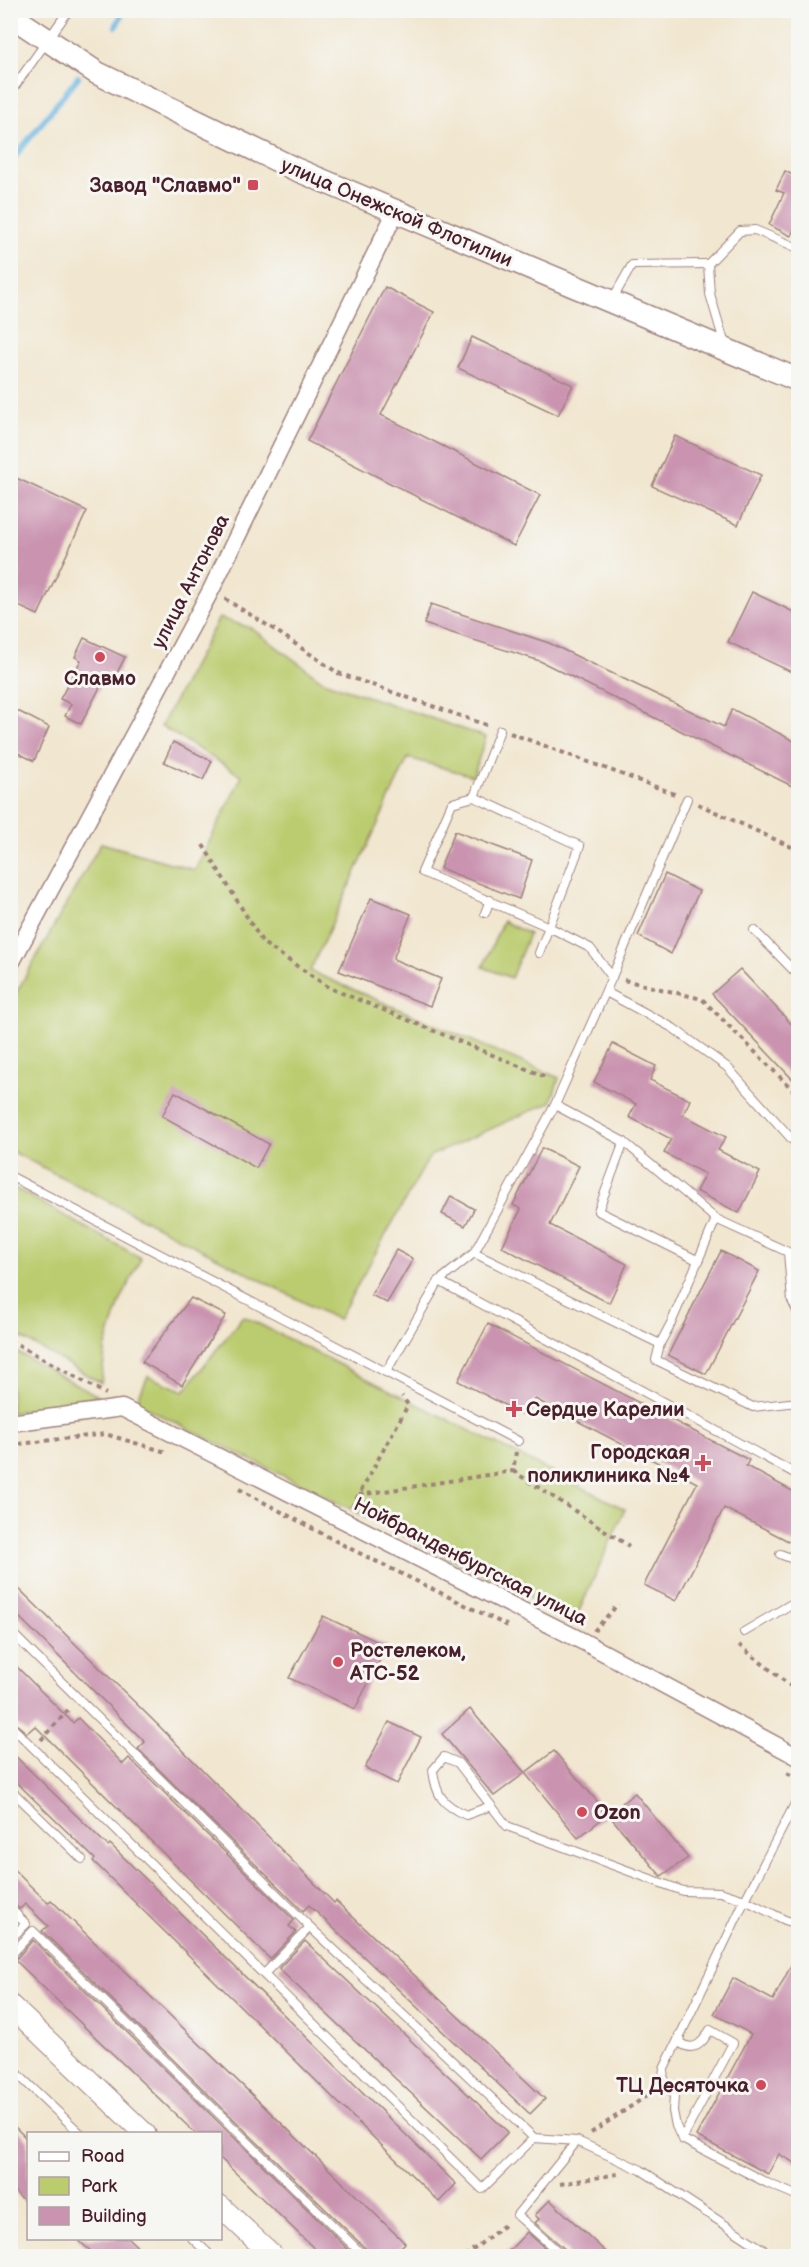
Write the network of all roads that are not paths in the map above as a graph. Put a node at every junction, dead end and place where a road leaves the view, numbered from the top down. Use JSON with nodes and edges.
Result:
{"nodes":[{"id":1,"x":69,"y":10,"type":"edge"},
{"id":2,"x":10,"y":15,"type":"edge"},
{"id":3,"x":47,"y":41,"type":"junction"},
{"id":4,"x":10,"y":93,"type":"edge"},
{"id":5,"x":396,"y":211,"type":"junction"},
{"id":6,"x":798,"y":248,"type":"edge"},
{"id":7,"x":708,"y":264,"type":"junction"},
{"id":8,"x":610,"y":303,"type":"junction"},
{"id":9,"x":726,"y":348,"type":"junction"},
{"id":10,"x":798,"y":380,"type":"edge"},
{"id":11,"x":500,"y":730,"type":"dead end"},
{"id":12,"x":474,"y":797,"type":"junction"},
{"id":13,"x":687,"y":799,"type":"dead end"},
{"id":14,"x":490,"y":900,"type":"junction"},
{"id":15,"x":485,"y":913,"type":"dead end"},
{"id":16,"x":549,"y":927,"type":"junction"},
{"id":17,"x":754,"y":930,"type":"dead end"},
{"id":18,"x":539,"y":953,"type":"dead end"},
{"id":19,"x":10,"y":964,"type":"edge"},
{"id":20,"x":798,"y":975,"type":"edge"},
{"id":21,"x":612,"y":977,"type":"junction"},
{"id":22,"x":606,"y":992,"type":"junction"},
{"id":23,"x":555,"y":1105,"type":"junction"},
{"id":24,"x":624,"y":1142,"type":"junction"},
{"id":25,"x":798,"y":1146,"type":"edge"},
{"id":26,"x":10,"y":1176,"type":"edge"},
{"id":27,"x":716,"y":1219,"type":"junction"},
{"id":28,"x":474,"y":1253,"type":"junction"},
{"id":29,"x":699,"y":1261,"type":"junction"},
{"id":30,"x":439,"y":1281,"type":"junction"},
{"id":31,"x":798,"y":1313,"type":"edge"},
{"id":32,"x":660,"y":1344,"type":"junction"},
{"id":33,"x":386,"y":1372,"type":"junction"},
{"id":34,"x":798,"y":1402,"type":"edge"},
{"id":35,"x":10,"y":1422,"type":"edge"},
{"id":36,"x":518,"y":1441,"type":"road end"},
{"id":37,"x":798,"y":1475,"type":"edge"},
{"id":38,"x":780,"y":1554,"type":"dead end"},
{"id":39,"x":798,"y":1561,"type":"edge"},
{"id":40,"x":798,"y":1600,"type":"edge"},
{"id":41,"x":10,"y":1631,"type":"edge"},
{"id":42,"x":744,"y":1632,"type":"dead end"},
{"id":43,"x":10,"y":1725,"type":"edge"},
{"id":44,"x":798,"y":1757,"type":"edge"},
{"id":45,"x":10,"y":1789,"type":"edge"},
{"id":46,"x":798,"y":1798,"type":"edge"},
{"id":47,"x":490,"y":1806,"type":"junction"},
{"id":48,"x":82,"y":1859,"type":"dead end"},
{"id":49,"x":745,"y":1900,"type":"junction"},
{"id":50,"x":10,"y":1908,"type":"edge"},
{"id":51,"x":798,"y":1924,"type":"edge"},
{"id":52,"x":310,"y":1927,"type":"junction"},
{"id":53,"x":10,"y":1939,"type":"edge"},
{"id":54,"x":10,"y":1956,"type":"edge"},
{"id":55,"x":264,"y":1974,"type":"junction"},
{"id":56,"x":10,"y":2004,"type":"edge"},
{"id":57,"x":679,"y":2035,"type":"junction"},
{"id":58,"x":10,"y":2067,"type":"edge"},
{"id":59,"x":80,"y":2132,"type":"edge"},
{"id":60,"x":144,"y":2132,"type":"edge"},
{"id":61,"x":534,"y":2138,"type":"junction"},
{"id":62,"x":682,"y":2139,"type":"junction"},
{"id":63,"x":577,"y":2141,"type":"junction"},
{"id":64,"x":798,"y":2196,"type":"edge"},
{"id":65,"x":222,"y":2208,"type":"edge"},
{"id":66,"x":194,"y":2240,"type":"edge"},
{"id":67,"x":211,"y":2256,"type":"edge"},
{"id":68,"x":273,"y":2256,"type":"edge"},
{"id":69,"x":364,"y":2256,"type":"edge"},
{"id":70,"x":562,"y":2256,"type":"edge"},
{"id":71,"x":773,"y":2256,"type":"edge"}],
"edges":[{"from":1,"to":3,"type":"lane"},
{"from":2,"to":3,"type":"main road","name":"улица Онежской Флотилии"},
{"from":3,"to":4,"type":"lane"},
{"from":3,"to":5,"type":"main road","name":"улица Онежской Флотилии"},
{"from":5,"to":8,"type":"main road","name":"улица Онежской Флотилии"},
{"from":5,"to":19,"type":"street","name":"улица Антонова"},
{"from":6,"to":7,"type":"lane"},
{"from":7,"to":8,"type":"lane"},
{"from":7,"to":9,"type":"lane"},
{"from":8,"to":9,"type":"main road","name":"улица Онежской Флотилии"},
{"from":9,"to":10,"type":"main road","name":"улица Онежской Флотилии"},
{"from":11,"to":12,"type":"lane"},
{"from":12,"to":14,"type":"lane"},
{"from":12,"to":16,"type":"lane"},
{"from":13,"to":21,"type":"lane"},
{"from":14,"to":15,"type":"lane"},
{"from":14,"to":16,"type":"lane"},
{"from":16,"to":18,"type":"lane"},
{"from":16,"to":21,"type":"lane"},
{"from":17,"to":20,"type":"lane"},
{"from":21,"to":22,"type":"lane"},
{"from":22,"to":23,"type":"lane"},
{"from":22,"to":25,"type":"lane"},
{"from":23,"to":24,"type":"lane"},
{"from":23,"to":28,"type":"lane"},
{"from":24,"to":27,"type":"lane"},
{"from":24,"to":29,"type":"lane"},
{"from":26,"to":33,"type":"lane"},
{"from":27,"to":29,"type":"lane"},
{"from":27,"to":31,"type":"lane"},
{"from":28,"to":30,"type":"lane"},
{"from":28,"to":32,"type":"lane"},
{"from":29,"to":32,"type":"lane"},
{"from":30,"to":33,"type":"lane"},
{"from":30,"to":37,"type":"lane"},
{"from":32,"to":34,"type":"lane"},
{"from":33,"to":36,"type":"lane"},
{"from":35,"to":44,"type":"street","name":"Нойбранденбургская улица"},
{"from":38,"to":39,"type":"lane"},
{"from":40,"to":42,"type":"lane"},
{"from":41,"to":52,"type":"lane"},
{"from":43,"to":55,"type":"lane"},
{"from":45,"to":48,"type":"lane"},
{"from":46,"to":49,"type":"lane"},
{"from":47,"to":47,"type":"lane"},
{"from":47,"to":49,"type":"lane"},
{"from":49,"to":51,"type":"lane"},
{"from":49,"to":57,"type":"lane"},
{"from":50,"to":53,"type":"lane"},
{"from":52,"to":55,"type":"lane"},
{"from":52,"to":61,"type":"lane"},
{"from":54,"to":69,"type":"lane"},
{"from":55,"to":61,"type":"lane"},
{"from":56,"to":60,"type":"street"},
{"from":57,"to":62,"type":"lane"},
{"from":57,"to":62,"type":"lane"},
{"from":58,"to":59,"type":"lane"},
{"from":61,"to":63,"type":"lane"},
{"from":62,"to":64,"type":"lane"},
{"from":63,"to":70,"type":"lane"},
{"from":63,"to":71,"type":"lane"},
{"from":65,"to":68,"type":"street"},
{"from":66,"to":67,"type":"lane"}]}
